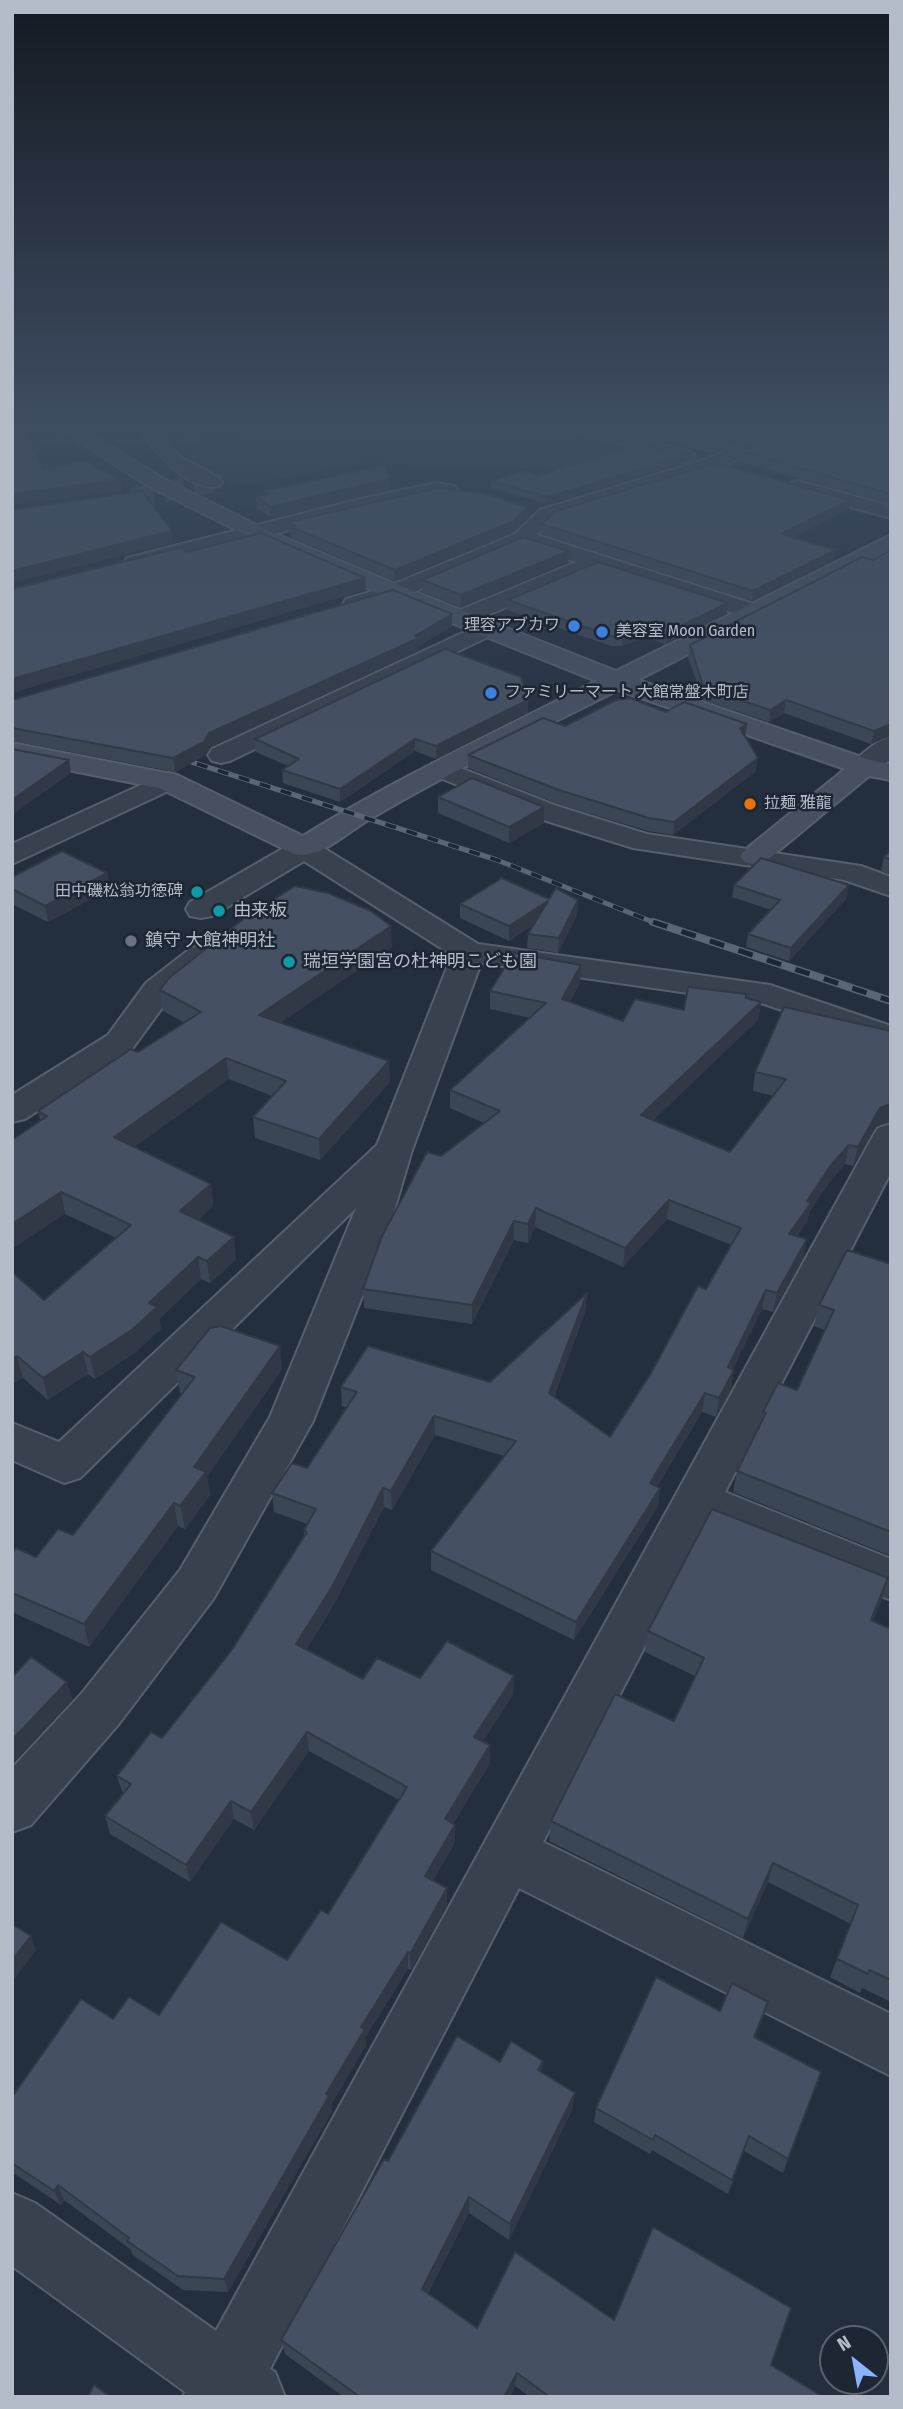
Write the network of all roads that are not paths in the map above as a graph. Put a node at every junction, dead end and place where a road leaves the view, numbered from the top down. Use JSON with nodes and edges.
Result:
{"nodes":[{"id":1,"x":235,"y":538,"type":"edge"},
{"id":2,"x":270,"y":538,"type":"edge"},
{"id":3,"x":522,"y":538,"type":"edge"},
{"id":4,"x":524,"y":538,"type":"edge"},
{"id":5,"x":891,"y":541,"type":"edge"},
{"id":6,"x":597,"y":561,"type":"junction"},
{"id":7,"x":115,"y":568,"type":"edge"},
{"id":8,"x":395,"y":592,"type":"junction"},
{"id":9,"x":329,"y":611,"type":"edge"},
{"id":10,"x":752,"y":611,"type":"junction"},
{"id":11,"x":461,"y":618,"type":"junction"},
{"id":12,"x":486,"y":629,"type":"junction"},
{"id":13,"x":615,"y":680,"type":"junction"},
{"id":14,"x":891,"y":745,"type":"edge"},
{"id":15,"x":12,"y":751,"type":"edge"},
{"id":16,"x":221,"y":755,"type":"dead end"},
{"id":17,"x":443,"y":769,"type":"junction"},
{"id":18,"x":877,"y":769,"type":"edge"},
{"id":19,"x":167,"y":782,"type":"junction"},
{"id":20,"x":304,"y":848,"type":"junction"},
{"id":21,"x":12,"y":855,"type":"edge"},
{"id":22,"x":755,"y":856,"type":"junction"},
{"id":23,"x":891,"y":887,"type":"edge"},
{"id":24,"x":201,"y":909,"type":"dead end"},
{"id":25,"x":228,"y":934,"type":"edge"},
{"id":26,"x":469,"y":953,"type":"junction"},
{"id":27,"x":891,"y":1037,"type":"edge"},
{"id":28,"x":12,"y":1111,"type":"edge"},
{"id":29,"x":891,"y":1136,"type":"edge"},
{"id":30,"x":393,"y":1150,"type":"junction"},
{"id":31,"x":12,"y":1440,"type":"edge"},
{"id":32,"x":696,"y":1500,"type":"junction"},
{"id":33,"x":891,"y":1580,"type":"edge"},
{"id":34,"x":12,"y":1807,"type":"edge"},
{"id":35,"x":507,"y":1853,"type":"junction"},
{"id":36,"x":891,"y":2046,"type":"edge"},
{"id":37,"x":12,"y":2226,"type":"edge"},
{"id":38,"x":231,"y":2391,"type":"edge"}],
"edges":[{"from":1,"to":7,"type":"street"},
{"from":2,"to":8,"type":"street"},
{"from":3,"to":8,"type":"street"},
{"from":4,"to":6,"type":"street"},
{"from":5,"to":10,"type":"street"},
{"from":6,"to":10,"type":"street"},
{"from":6,"to":11,"type":"street"},
{"from":8,"to":9,"type":"street"},
{"from":8,"to":11,"type":"street"},
{"from":10,"to":13,"type":"street"},
{"from":11,"to":12,"type":"street"},
{"from":12,"to":13,"type":"street"},
{"from":12,"to":16,"type":"street"},
{"from":13,"to":17,"type":"street"},
{"from":13,"to":18,"type":"street"},
{"from":14,"to":18,"type":"street"},
{"from":15,"to":19,"type":"street"},
{"from":17,"to":20,"type":"street"},
{"from":17,"to":22,"type":"street"},
{"from":18,"to":22,"type":"street"},
{"from":19,"to":20,"type":"street"},
{"from":19,"to":21,"type":"street"},
{"from":20,"to":24,"type":"street"},
{"from":20,"to":26,"type":"street"},
{"from":22,"to":23,"type":"street"},
{"from":25,"to":28,"type":"street"},
{"from":26,"to":27,"type":"street"},
{"from":26,"to":30,"type":"street"},
{"from":29,"to":32,"type":"street"},
{"from":30,"to":31,"type":"street"},
{"from":30,"to":34,"type":"street"},
{"from":32,"to":33,"type":"street"},
{"from":32,"to":35,"type":"street"},
{"from":35,"to":36,"type":"street"},
{"from":35,"to":38,"type":"street"},
{"from":37,"to":38,"type":"street"}]}
